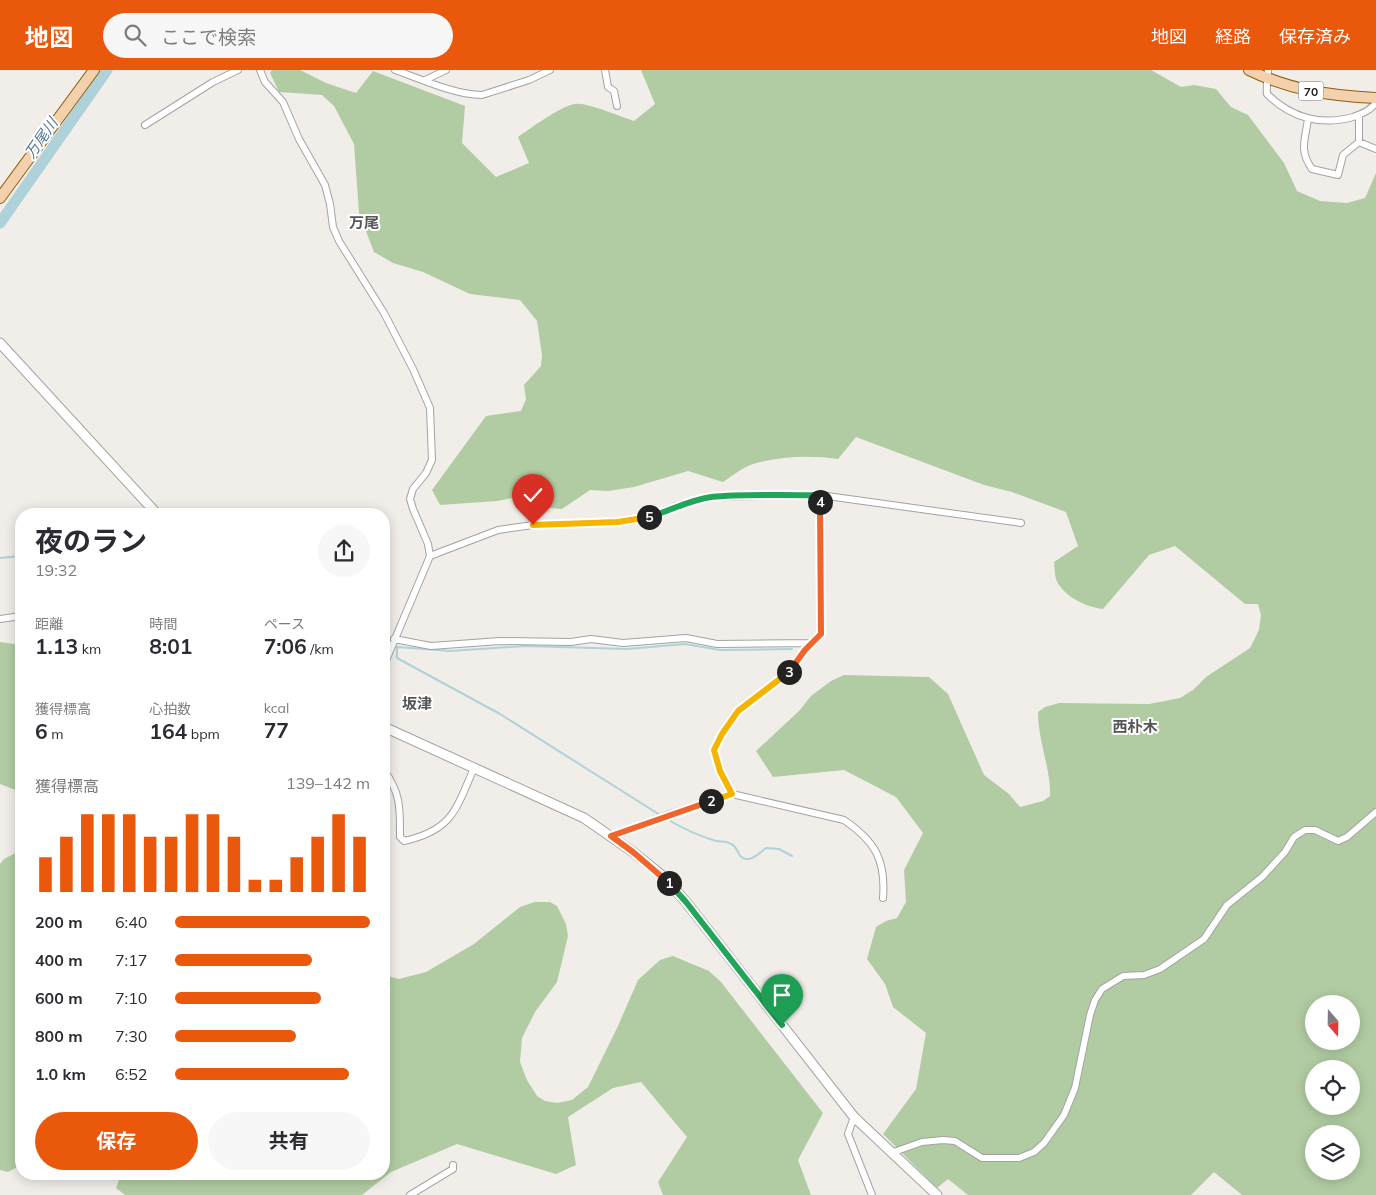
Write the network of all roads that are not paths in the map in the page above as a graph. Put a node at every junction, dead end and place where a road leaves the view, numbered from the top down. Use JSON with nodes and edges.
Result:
{"nodes":[{"id":1,"x":94,"y":70,"type":"edge"},
{"id":2,"x":238,"y":70,"type":"edge"},
{"id":3,"x":260,"y":70,"type":"edge"},
{"id":4,"x":395,"y":70,"type":"edge"},
{"id":5,"x":446,"y":70,"type":"edge"},
{"id":6,"x":550,"y":70,"type":"edge"},
{"id":7,"x":605,"y":70,"type":"edge"},
{"id":8,"x":1249,"y":70,"type":"edge"},
{"id":9,"x":1268,"y":75,"type":"edge"},
{"id":10,"x":425,"y":80,"type":"junction"},
{"id":11,"x":1376,"y":98,"type":"edge"},
{"id":12,"x":1376,"y":102,"type":"edge"},
{"id":13,"x":617,"y":106,"type":"dead end"},
{"id":14,"x":1359,"y":115,"type":"junction"},
{"id":15,"x":1308,"y":119,"type":"junction"},
{"id":16,"x":145,"y":125,"type":"dead end"},
{"id":17,"x":1359,"y":142,"type":"junction"},
{"id":18,"x":1376,"y":149,"type":"edge"},
{"id":19,"x":0,"y":198,"type":"edge"},
{"id":20,"x":0,"y":343,"type":"edge"},
{"id":21,"x":820,"y":495,"type":"junction"},
{"id":22,"x":151,"y":508,"type":"edge"},
{"id":23,"x":1021,"y":523,"type":"dead end"},
{"id":24,"x":430,"y":556,"type":"junction"},
{"id":25,"x":15,"y":617,"type":"edge"},
{"id":26,"x":0,"y":619,"type":"edge"},
{"id":27,"x":394,"y":640,"type":"junction"},
{"id":28,"x":812,"y":643,"type":"junction"},
{"id":29,"x":390,"y":649,"type":"edge"},
{"id":30,"x":390,"y":730,"type":"edge"},
{"id":31,"x":474,"y":768,"type":"junction"},
{"id":32,"x":390,"y":778,"type":"edge"},
{"id":33,"x":732,"y":794,"type":"junction"},
{"id":34,"x":1376,"y":812,"type":"edge"},
{"id":35,"x":611,"y":836,"type":"junction"},
{"id":36,"x":883,"y":898,"type":"dead end"},
{"id":37,"x":854,"y":1118,"type":"junction"},
{"id":38,"x":891,"y":1153,"type":"junction"},
{"id":39,"x":453,"y":1165,"type":"dead end"},
{"id":40,"x":410,"y":1195,"type":"edge"},
{"id":41,"x":872,"y":1195,"type":"edge"},
{"id":42,"x":937,"y":1195,"type":"edge"}],
"edges":[{"from":1,"to":19,"type":"main road"},
{"from":2,"to":16,"type":"street"},
{"from":3,"to":24,"type":"street"},
{"from":4,"to":10,"type":"street"},
{"from":5,"to":10,"type":"street"},
{"from":6,"to":10,"type":"street"},
{"from":7,"to":13,"type":"street"},
{"from":8,"to":9,"type":"main road","number":"70"},
{"from":9,"to":11,"type":"main road","number":"70"},
{"from":9,"to":15,"type":"street"},
{"from":12,"to":14,"type":"street"},
{"from":14,"to":15,"type":"street"},
{"from":14,"to":17,"type":"street"},
{"from":15,"to":17,"type":"street"},
{"from":17,"to":18,"type":"street"},
{"from":20,"to":22,"type":"street"},
{"from":21,"to":23,"type":"street"},
{"from":21,"to":24,"type":"street"},
{"from":21,"to":28,"type":"street"},
{"from":24,"to":27,"type":"street"},
{"from":25,"to":26,"type":"street"},
{"from":27,"to":28,"type":"street"},
{"from":27,"to":29,"type":"street"},
{"from":28,"to":33,"type":"street"},
{"from":30,"to":31,"type":"street"},
{"from":31,"to":32,"type":"street"},
{"from":31,"to":35,"type":"street"},
{"from":33,"to":35,"type":"street"},
{"from":33,"to":36,"type":"street"},
{"from":34,"to":38,"type":"street"},
{"from":35,"to":37,"type":"street"},
{"from":37,"to":38,"type":"street"},
{"from":37,"to":41,"type":"street"},
{"from":38,"to":42,"type":"street"},
{"from":39,"to":40,"type":"street"}]}
